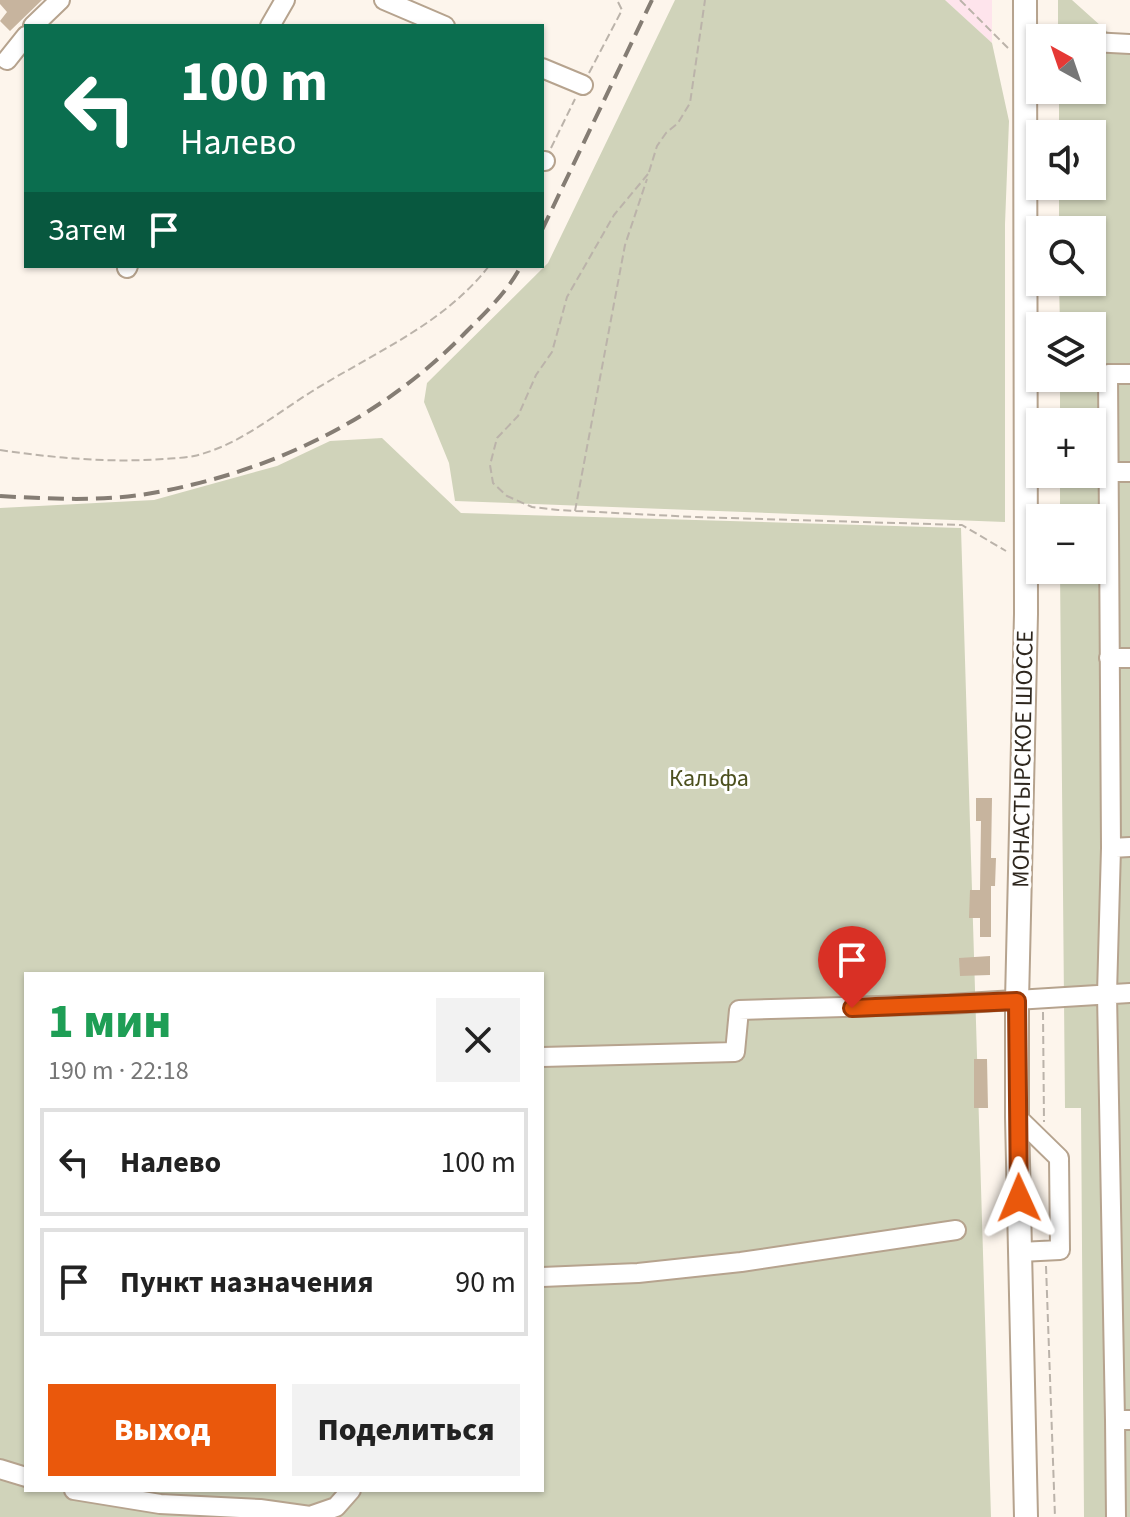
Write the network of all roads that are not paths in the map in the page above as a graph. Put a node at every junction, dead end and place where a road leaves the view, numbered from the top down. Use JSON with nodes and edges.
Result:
{"nodes":[{"id":1,"x":60,"y":0,"type":"edge"},
{"id":2,"x":285,"y":0,"type":"edge"},
{"id":3,"x":384,"y":0,"type":"edge"},
{"id":4,"x":1025,"y":0,"type":"edge"},
{"id":5,"x":35,"y":24,"type":"edge"},
{"id":6,"x":271,"y":24,"type":"edge"},
{"id":7,"x":440,"y":24,"type":"edge"},
{"id":8,"x":1030,"y":24,"type":"edge"},
{"id":9,"x":24,"y":39,"type":"edge"},
{"id":10,"x":1106,"y":43,"type":"edge"},
{"id":11,"x":1130,"y":44,"type":"edge"},
{"id":12,"x":7,"y":60,"type":"dead end"},
{"id":13,"x":1026,"y":62,"type":"edge"},
{"id":14,"x":544,"y":69,"type":"edge"},
{"id":15,"x":583,"y":85,"type":"dead end"},
{"id":16,"x":1130,"y":374,"type":"edge"},
{"id":17,"x":1108,"y":472,"type":"junction"},
{"id":18,"x":1130,"y":472,"type":"edge"},
{"id":19,"x":1109,"y":658,"type":"junction"},
{"id":20,"x":1130,"y":658,"type":"edge"},
{"id":21,"x":1130,"y":847,"type":"edge"},
{"id":22,"x":1111,"y":848,"type":"junction"},
{"id":23,"x":1130,"y":993,"type":"edge"},
{"id":24,"x":1107,"y":994,"type":"junction"},
{"id":25,"x":1017,"y":1001,"type":"junction"},
{"id":26,"x":544,"y":1057,"type":"edge"},
{"id":27,"x":1017,"y":1117,"type":"junction"},
{"id":28,"x":1121,"y":1227,"type":"edge"},
{"id":29,"x":956,"y":1230,"type":"dead end"},
{"id":30,"x":1020,"y":1252,"type":"junction"},
{"id":31,"x":544,"y":1277,"type":"edge"},
{"id":32,"x":1122,"y":1325,"type":"edge"},
{"id":33,"x":1123,"y":1420,"type":"edge"},
{"id":34,"x":0,"y":1469,"type":"edge"},
{"id":35,"x":24,"y":1476,"type":"edge"},
{"id":36,"x":86,"y":1492,"type":"edge"},
{"id":37,"x":350,"y":1492,"type":"edge"},
{"id":38,"x":1026,"y":1517,"type":"edge"},
{"id":39,"x":1116,"y":1517,"type":"edge"}],
"edges":[{"from":1,"to":5,"type":"street"},
{"from":2,"to":6,"type":"street"},
{"from":3,"to":7,"type":"street"},
{"from":4,"to":8,"type":"main road","name":"МОНАСТЫРСКОЕ ШОССЕ"},
{"from":9,"to":12,"type":"street"},
{"from":10,"to":11,"type":"street"},
{"from":13,"to":25,"type":"main road","name":"МОНАСТЫРСКОЕ ШОССЕ"},
{"from":14,"to":15,"type":"street"},
{"from":16,"to":17,"type":"street"},
{"from":17,"to":18,"type":"street"},
{"from":17,"to":19,"type":"street"},
{"from":19,"to":20,"type":"street"},
{"from":19,"to":22,"type":"street"},
{"from":21,"to":22,"type":"street"},
{"from":22,"to":24,"type":"street"},
{"from":23,"to":24,"type":"street"},
{"from":24,"to":25,"type":"street"},
{"from":24,"to":28,"type":"street"},
{"from":25,"to":26,"type":"street"},
{"from":25,"to":27,"type":"main road","name":"МОНАСТЫРСКОЕ ШОССЕ"},
{"from":27,"to":30,"type":"main road","name":"МОНАСТЫРСКОЕ ШОССЕ"},
{"from":27,"to":30,"type":"street"},
{"from":28,"to":32,"type":"street"},
{"from":29,"to":31,"type":"street"},
{"from":30,"to":38,"type":"main road","name":"МОНАСТЫРСКОЕ ШОССЕ"},
{"from":32,"to":33,"type":"street"},
{"from":33,"to":39,"type":"street"},
{"from":34,"to":35,"type":"street"},
{"from":36,"to":37,"type":"street"}]}
